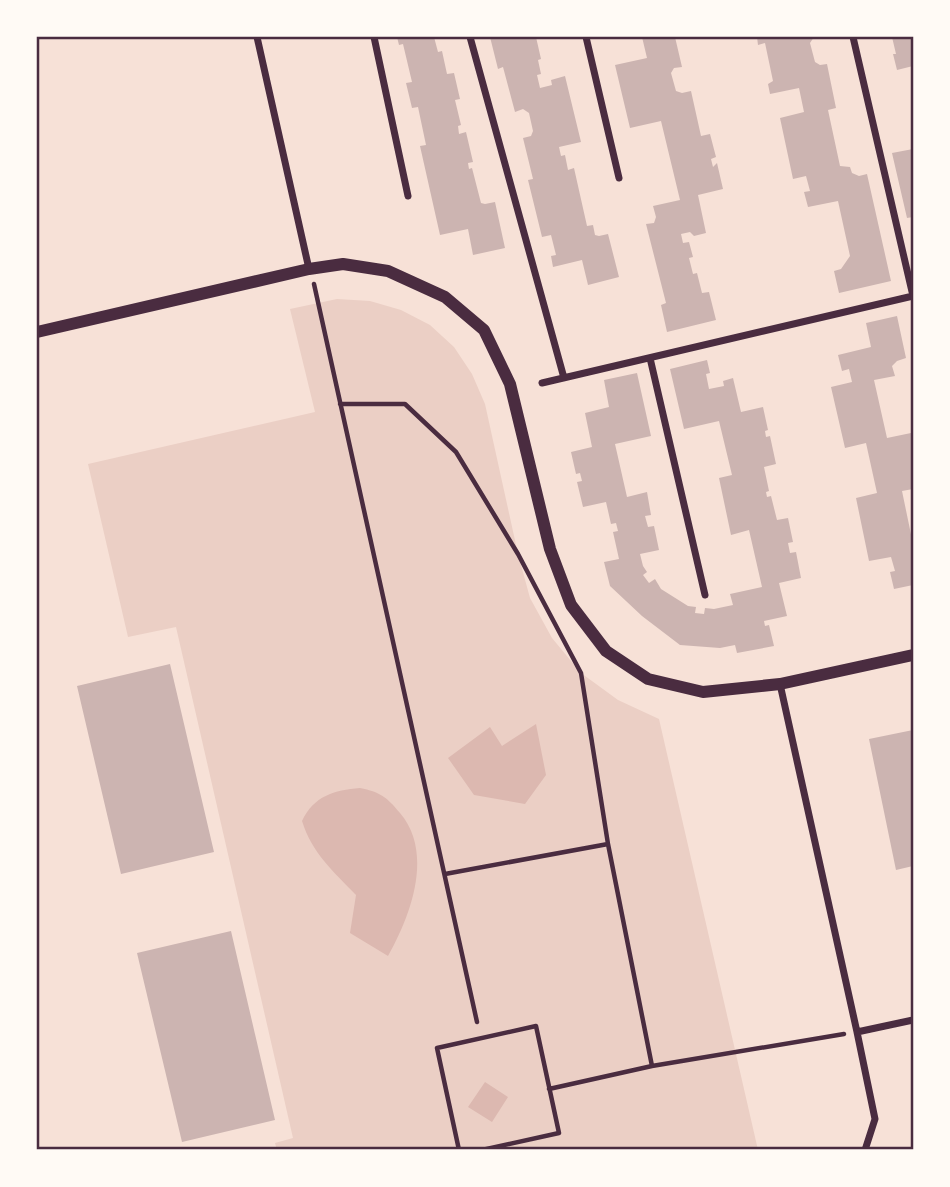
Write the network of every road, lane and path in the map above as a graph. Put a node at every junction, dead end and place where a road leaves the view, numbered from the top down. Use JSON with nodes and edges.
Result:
{"nodes":[{"id":1,"x":257,"y":37,"type":"edge"},
{"id":2,"x":374,"y":37,"type":"edge"},
{"id":3,"x":470,"y":37,"type":"edge"},
{"id":4,"x":586,"y":37,"type":"edge"},
{"id":5,"x":853,"y":37,"type":"edge"},
{"id":6,"x":619,"y":178,"type":"dead end"},
{"id":7,"x":408,"y":196,"type":"dead end"},
{"id":8,"x":310,"y":269,"type":"junction"},
{"id":9,"x":913,"y":296,"type":"edge"},
{"id":10,"x":37,"y":332,"type":"edge"},
{"id":11,"x":650,"y":358,"type":"junction"},
{"id":12,"x":564,"y":378,"type":"junction"},
{"id":13,"x":542,"y":383,"type":"dead end"},
{"id":14,"x":340,"y":404,"type":"junction"},
{"id":15,"x":705,"y":595,"type":"dead end"},
{"id":16,"x":913,"y":655,"type":"edge"},
{"id":17,"x":780,"y":684,"type":"junction"},
{"id":18,"x":608,"y":844,"type":"junction"},
{"id":19,"x":445,"y":874,"type":"junction"},
{"id":20,"x":913,"y":1020,"type":"edge"},
{"id":21,"x":477,"y":1022,"type":"dead end"},
{"id":22,"x":857,"y":1032,"type":"junction"},
{"id":23,"x":652,"y":1066,"type":"junction"},
{"id":24,"x":549,"y":1089,"type":"junction"},
{"id":25,"x":459,"y":1150,"type":"edge"},
{"id":26,"x":482,"y":1150,"type":"edge"},
{"id":27,"x":865,"y":1150,"type":"edge"}],
"edges":[{"from":1,"to":8,"type":"street"},
{"from":2,"to":7,"type":"street"},
{"from":3,"to":12,"type":"street"},
{"from":4,"to":6,"type":"street"},
{"from":5,"to":9,"type":"street"},
{"from":8,"to":10,"type":"street"},
{"from":8,"to":14,"type":"path"},
{"from":8,"to":17,"type":"street"},
{"from":9,"to":11,"type":"street"},
{"from":11,"to":12,"type":"street"},
{"from":11,"to":15,"type":"street"},
{"from":12,"to":13,"type":"street"},
{"from":14,"to":18,"type":"path"},
{"from":14,"to":19,"type":"path"},
{"from":16,"to":17,"type":"street"},
{"from":17,"to":22,"type":"street"},
{"from":18,"to":19,"type":"path"},
{"from":18,"to":23,"type":"path"},
{"from":19,"to":21,"type":"path"},
{"from":20,"to":22,"type":"street"},
{"from":22,"to":23,"type":"path"},
{"from":22,"to":27,"type":"street"},
{"from":23,"to":24,"type":"path"},
{"from":24,"to":25,"type":"path"},
{"from":24,"to":26,"type":"path"}]}
